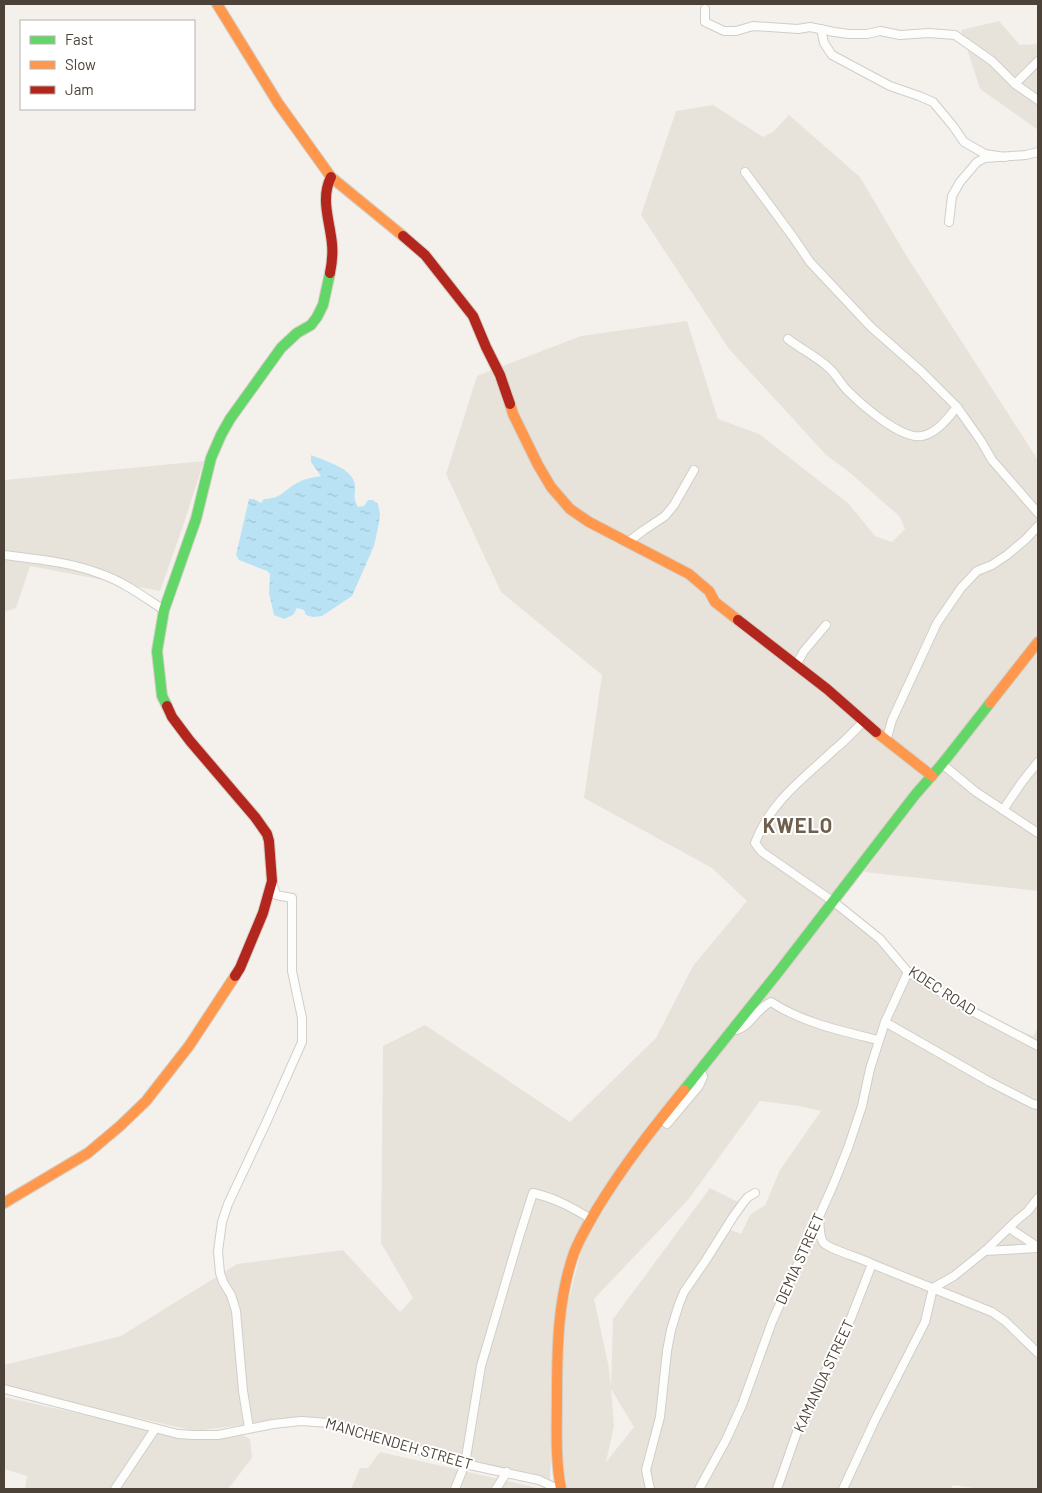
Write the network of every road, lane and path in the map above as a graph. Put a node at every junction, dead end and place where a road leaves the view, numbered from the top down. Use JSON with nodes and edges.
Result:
{"nodes":[{"id":1,"x":217,"y":4,"type":"edge"},
{"id":2,"x":705,"y":9,"type":"dead end"},
{"id":3,"x":821,"y":29,"type":"junction"},
{"id":4,"x":1038,"y":61,"type":"edge"},
{"id":5,"x":1015,"y":84,"type":"junction"},
{"id":6,"x":1038,"y":100,"type":"edge"},
{"id":7,"x":1038,"y":152,"type":"edge"},
{"id":8,"x":1005,"y":157,"type":"junction"},
{"id":9,"x":746,"y":172,"type":"dead end"},
{"id":10,"x":331,"y":178,"type":"junction"},
{"id":11,"x":948,"y":222,"type":"dead end"},
{"id":12,"x":788,"y":339,"type":"dead end"},
{"id":13,"x":957,"y":407,"type":"junction"},
{"id":14,"x":694,"y":470,"type":"dead end"},
{"id":15,"x":1038,"y":513,"type":"edge"},
{"id":16,"x":1038,"y":526,"type":"edge"},
{"id":17,"x":628,"y":542,"type":"junction"},
{"id":18,"x":4,"y":555,"type":"edge"},
{"id":19,"x":164,"y":610,"type":"junction"},
{"id":20,"x":826,"y":625,"type":"dead end"},
{"id":21,"x":1038,"y":642,"type":"edge"},
{"id":22,"x":796,"y":665,"type":"junction"},
{"id":23,"x":863,"y":722,"type":"junction"},
{"id":24,"x":886,"y":741,"type":"junction"},
{"id":25,"x":1038,"y":762,"type":"edge"},
{"id":26,"x":942,"y":764,"type":"junction"},
{"id":27,"x":932,"y":776,"type":"junction"},
{"id":28,"x":1003,"y":810,"type":"junction"},
{"id":29,"x":1038,"y":833,"type":"edge"},
{"id":30,"x":272,"y":881,"type":"junction"},
{"id":31,"x":834,"y":902,"type":"junction"},
{"id":32,"x":908,"y":972,"type":"junction"},
{"id":33,"x":885,"y":1022,"type":"junction"},
{"id":34,"x":733,"y":1028,"type":"junction"},
{"id":35,"x":878,"y":1040,"type":"junction"},
{"id":36,"x":1038,"y":1046,"type":"edge"},
{"id":37,"x":700,"y":1069,"type":"junction"},
{"id":38,"x":1038,"y":1105,"type":"edge"},
{"id":39,"x":667,"y":1124,"type":"dead end"},
{"id":40,"x":755,"y":1193,"type":"dead end"},
{"id":41,"x":1038,"y":1198,"type":"edge"},
{"id":42,"x":4,"y":1203,"type":"edge"},
{"id":43,"x":818,"y":1217,"type":"junction"},
{"id":44,"x":591,"y":1220,"type":"junction"},
{"id":45,"x":1009,"y":1228,"type":"junction"},
{"id":46,"x":1038,"y":1248,"type":"edge"},
{"id":47,"x":986,"y":1251,"type":"junction"},
{"id":48,"x":872,"y":1264,"type":"junction"},
{"id":49,"x":933,"y":1288,"type":"junction"},
{"id":50,"x":1038,"y":1353,"type":"edge"},
{"id":51,"x":4,"y":1389,"type":"edge"},
{"id":52,"x":249,"y":1428,"type":"junction"},
{"id":53,"x":155,"y":1429,"type":"junction"},
{"id":54,"x":465,"y":1464,"type":"junction"},
{"id":55,"x":507,"y":1472,"type":"junction"},
{"id":56,"x":559,"y":1486,"type":"edge"},
{"id":57,"x":118,"y":1488,"type":"edge"},
{"id":58,"x":455,"y":1489,"type":"edge"},
{"id":59,"x":496,"y":1489,"type":"edge"},
{"id":60,"x":565,"y":1489,"type":"edge"},
{"id":61,"x":650,"y":1489,"type":"edge"},
{"id":62,"x":699,"y":1489,"type":"edge"},
{"id":63,"x":777,"y":1489,"type":"edge"},
{"id":64,"x":843,"y":1489,"type":"edge"}],
"edges":[{"from":1,"to":10,"type":"street"},
{"from":2,"to":3,"type":"street"},
{"from":3,"to":5,"type":"street"},
{"from":3,"to":8,"type":"street"},
{"from":4,"to":5,"type":"street"},
{"from":5,"to":6,"type":"street"},
{"from":7,"to":8,"type":"street"},
{"from":8,"to":11,"type":"street"},
{"from":9,"to":13,"type":"street"},
{"from":10,"to":17,"type":"street"},
{"from":10,"to":19,"type":"street"},
{"from":12,"to":13,"type":"street"},
{"from":13,"to":15,"type":"street"},
{"from":14,"to":17,"type":"street"},
{"from":16,"to":24,"type":"street"},
{"from":17,"to":22,"type":"street"},
{"from":18,"to":19,"type":"street"},
{"from":19,"to":30,"type":"street"},
{"from":20,"to":22,"type":"street"},
{"from":21,"to":26,"type":"street"},
{"from":22,"to":23,"type":"street"},
{"from":23,"to":24,"type":"street"},
{"from":23,"to":31,"type":"street","name":"KDEC ROAD"},
{"from":24,"to":27,"type":"street"},
{"from":25,"to":28,"type":"street"},
{"from":26,"to":27,"type":"street"},
{"from":26,"to":28,"type":"street"},
{"from":27,"to":31,"type":"street"},
{"from":28,"to":29,"type":"street"},
{"from":30,"to":42,"type":"street"},
{"from":30,"to":52,"type":"street"},
{"from":31,"to":32,"type":"street","name":"KDEC ROAD"},
{"from":31,"to":34,"type":"street"},
{"from":32,"to":33,"type":"street","name":"DEMIA STREET"},
{"from":32,"to":36,"type":"street","name":"KDEC ROAD"},
{"from":33,"to":35,"type":"street","name":"DEMIA STREET"},
{"from":33,"to":38,"type":"street"},
{"from":34,"to":35,"type":"street"},
{"from":34,"to":37,"type":"street"},
{"from":35,"to":43,"type":"street","name":"DEMIA STREET"},
{"from":37,"to":39,"type":"street"},
{"from":37,"to":44,"type":"street"},
{"from":40,"to":61,"type":"street"},
{"from":41,"to":45,"type":"street"},
{"from":43,"to":48,"type":"street"},
{"from":43,"to":62,"type":"street","name":"DEMIA STREET"},
{"from":44,"to":54,"type":"street"},
{"from":44,"to":56,"type":"street"},
{"from":45,"to":46,"type":"street"},
{"from":45,"to":47,"type":"street"},
{"from":46,"to":47,"type":"street"},
{"from":47,"to":49,"type":"street"},
{"from":48,"to":49,"type":"street"},
{"from":48,"to":63,"type":"street","name":"KAMANDA STREET"},
{"from":49,"to":50,"type":"street"},
{"from":49,"to":64,"type":"street"},
{"from":51,"to":53,"type":"street","name":"MANCHENDEH STREET"},
{"from":52,"to":53,"type":"street","name":"MANCHENDEH STREET"},
{"from":52,"to":54,"type":"street","name":"MANCHENDEH STREET"},
{"from":53,"to":57,"type":"street"},
{"from":54,"to":55,"type":"street","name":"MANCHENDEH STREET"},
{"from":54,"to":58,"type":"street"},
{"from":55,"to":56,"type":"street","name":"MANCHENDEH STREET"},
{"from":55,"to":59,"type":"street"},
{"from":56,"to":60,"type":"street"}]}
